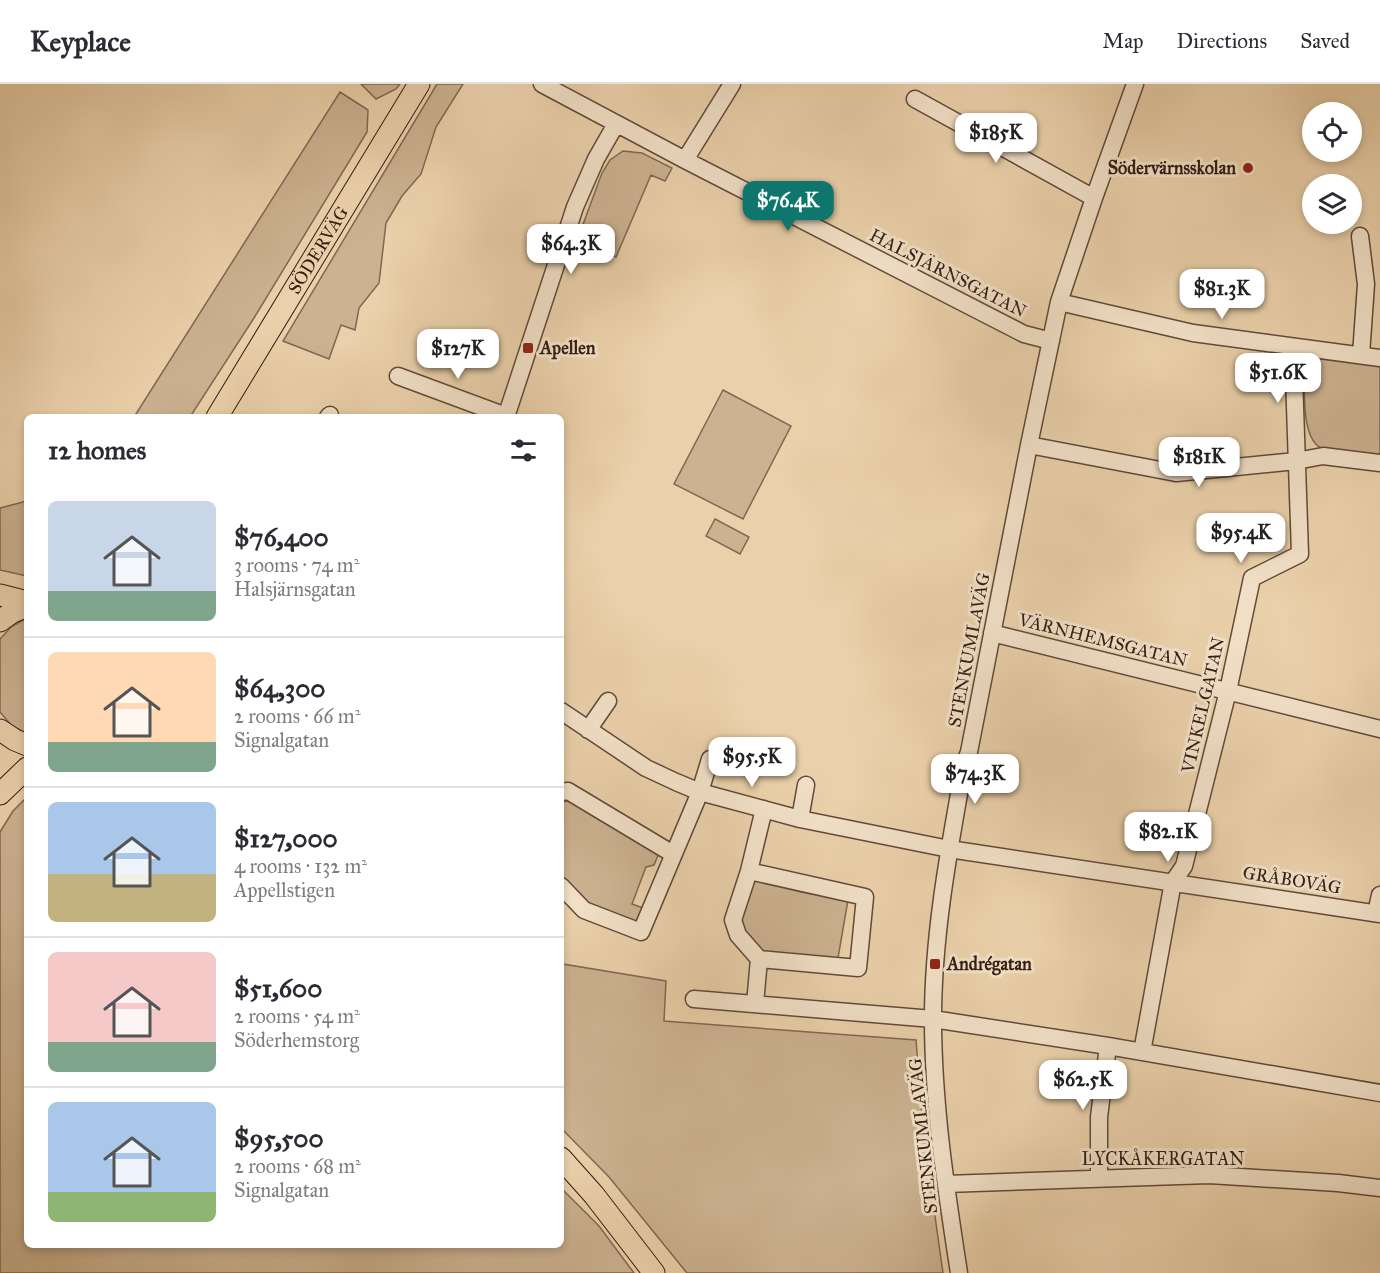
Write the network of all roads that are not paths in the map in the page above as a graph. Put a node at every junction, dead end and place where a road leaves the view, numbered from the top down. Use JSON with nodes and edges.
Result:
{"nodes":[{"id":1,"x":419,"y":84,"type":"edge"},
{"id":2,"x":542,"y":84,"type":"edge"},
{"id":3,"x":732,"y":84,"type":"edge"},
{"id":4,"x":1135,"y":84,"type":"edge"},
{"id":5,"x":915,"y":99,"type":"dead end"},
{"id":6,"x":616,"y":124,"type":"junction"},
{"id":7,"x":685,"y":160,"type":"junction"},
{"id":8,"x":1094,"y":198,"type":"junction"},
{"id":9,"x":1360,"y":236,"type":"dead end"},
{"id":10,"x":1059,"y":302,"type":"junction"},
{"id":11,"x":1051,"y":341,"type":"junction"},
{"id":12,"x":1293,"y":347,"type":"junction"},
{"id":13,"x":1361,"y":355,"type":"junction"},
{"id":14,"x":1380,"y":358,"type":"edge"},
{"id":15,"x":398,"y":376,"type":"dead end"},
{"id":16,"x":219,"y":414,"type":"edge"},
{"id":17,"x":498,"y":414,"type":"edge"},
{"id":18,"x":507,"y":414,"type":"edge"},
{"id":19,"x":1029,"y":445,"type":"junction"},
{"id":20,"x":1296,"y":461,"type":"junction"},
{"id":21,"x":1380,"y":463,"type":"edge"},
{"id":22,"x":0,"y":596,"type":"edge"},
{"id":23,"x":24,"y":603,"type":"edge"},
{"id":24,"x":24,"y":606,"type":"edge"},
{"id":25,"x":0,"y":621,"type":"edge"},
{"id":26,"x":992,"y":633,"type":"junction"},
{"id":27,"x":1228,"y":691,"type":"junction"},
{"id":28,"x":608,"y":701,"type":"dead end"},
{"id":29,"x":564,"y":713,"type":"edge"},
{"id":30,"x":1380,"y":729,"type":"edge"},
{"id":31,"x":0,"y":730,"type":"edge"},
{"id":32,"x":588,"y":730,"type":"junction"},
{"id":33,"x":24,"y":744,"type":"edge"},
{"id":34,"x":710,"y":759,"type":"dead end"},
{"id":35,"x":24,"y":771,"type":"edge"},
{"id":36,"x":806,"y":785,"type":"dead end"},
{"id":37,"x":564,"y":792,"type":"edge"},
{"id":38,"x":700,"y":792,"type":"junction"},
{"id":39,"x":0,"y":794,"type":"edge"},
{"id":40,"x":764,"y":809,"type":"junction"},
{"id":41,"x":800,"y":819,"type":"junction"},
{"id":42,"x":949,"y":849,"type":"junction"},
{"id":43,"x":673,"y":854,"type":"junction"},
{"id":44,"x":749,"y":871,"type":"junction"},
{"id":45,"x":1173,"y":882,"type":"junction"},
{"id":46,"x":564,"y":889,"type":"edge"},
{"id":47,"x":1380,"y":895,"type":"edge"},
{"id":48,"x":1378,"y":914,"type":"edge"},
{"id":49,"x":759,"y":958,"type":"junction"},
{"id":50,"x":694,"y":999,"type":"dead end"},
{"id":51,"x":755,"y":1004,"type":"junction"},
{"id":52,"x":933,"y":1019,"type":"junction"},
{"id":53,"x":1108,"y":1047,"type":"junction"},
{"id":54,"x":1142,"y":1052,"type":"junction"},
{"id":55,"x":1380,"y":1093,"type":"edge"},
{"id":56,"x":564,"y":1161,"type":"edge"},
{"id":57,"x":1099,"y":1178,"type":"junction"},
{"id":58,"x":946,"y":1184,"type":"junction"},
{"id":59,"x":1380,"y":1188,"type":"edge"},
{"id":60,"x":654,"y":1273,"type":"edge"},
{"id":61,"x":959,"y":1273,"type":"edge"}],
"edges":[{"from":1,"to":16,"type":"main road","name":"SÖDERVÄG"},
{"from":2,"to":6,"type":"street","name":"HALSJÄRNSGATAN"},
{"from":3,"to":7,"type":"street"},
{"from":4,"to":8,"type":"street","name":"STENKUMLAVÄG"},
{"from":5,"to":8,"type":"street"},
{"from":6,"to":7,"type":"street","name":"HALSJÄRNSGATAN"},
{"from":6,"to":18,"type":"street"},
{"from":7,"to":11,"type":"street","name":"HALSJÄRNSGATAN"},
{"from":8,"to":10,"type":"street","name":"STENKUMLAVÄG"},
{"from":9,"to":13,"type":"street"},
{"from":10,"to":11,"type":"street","name":"STENKUMLAVÄG"},
{"from":10,"to":12,"type":"street"},
{"from":11,"to":19,"type":"street","name":"STENKUMLAVÄG"},
{"from":12,"to":13,"type":"street"},
{"from":12,"to":20,"type":"street"},
{"from":13,"to":14,"type":"street"},
{"from":15,"to":17,"type":"street"},
{"from":19,"to":20,"type":"street"},
{"from":19,"to":26,"type":"street","name":"STENKUMLAVÄG"},
{"from":20,"to":21,"type":"street"},
{"from":20,"to":27,"type":"street","name":"VINKELGATAN"},
{"from":22,"to":23,"type":"main road"},
{"from":24,"to":25,"type":"main road"},
{"from":26,"to":27,"type":"street","name":"VÄRNHEMSGATAN"},
{"from":26,"to":42,"type":"street","name":"STENKUMLAVÄG"},
{"from":27,"to":30,"type":"street","name":"VÄRNHEMSGATAN"},
{"from":27,"to":45,"type":"street","name":"VINKELGATAN"},
{"from":28,"to":32,"type":"street"},
{"from":29,"to":32,"type":"street","name":"GRÅBOVÄG"},
{"from":31,"to":33,"type":"main road"},
{"from":32,"to":38,"type":"street","name":"GRÅBOVÄG"},
{"from":34,"to":38,"type":"street"},
{"from":35,"to":39,"type":"main road"},
{"from":36,"to":41,"type":"street"},
{"from":37,"to":43,"type":"street"},
{"from":38,"to":40,"type":"street","name":"GRÅBOVÄG"},
{"from":38,"to":43,"type":"street"},
{"from":40,"to":41,"type":"street","name":"GRÅBOVÄG"},
{"from":40,"to":44,"type":"street"},
{"from":41,"to":42,"type":"street","name":"GRÅBOVÄG"},
{"from":42,"to":45,"type":"street","name":"GRÅBOVÄG"},
{"from":42,"to":52,"type":"street","name":"STENKUMLAVÄG"},
{"from":43,"to":46,"type":"street"},
{"from":44,"to":49,"type":"street"},
{"from":44,"to":49,"type":"street"},
{"from":45,"to":48,"type":"street","name":"GRÅBOVÄG"},
{"from":45,"to":54,"type":"street","name":"VINKELGATAN"},
{"from":47,"to":48,"type":"street"},
{"from":49,"to":51,"type":"street"},
{"from":50,"to":51,"type":"street"},
{"from":51,"to":52,"type":"street"},
{"from":52,"to":53,"type":"street"},
{"from":52,"to":58,"type":"street","name":"STENKUMLAVÄG"},
{"from":53,"to":54,"type":"street"},
{"from":53,"to":57,"type":"street"},
{"from":54,"to":55,"type":"street"},
{"from":56,"to":60,"type":"main road"},
{"from":57,"to":58,"type":"street","name":"LYCKÅKERGATAN"},
{"from":57,"to":59,"type":"street","name":"LYCKÅKERGATAN"},
{"from":58,"to":61,"type":"street","name":"STENKUMLAVÄG"}]}
